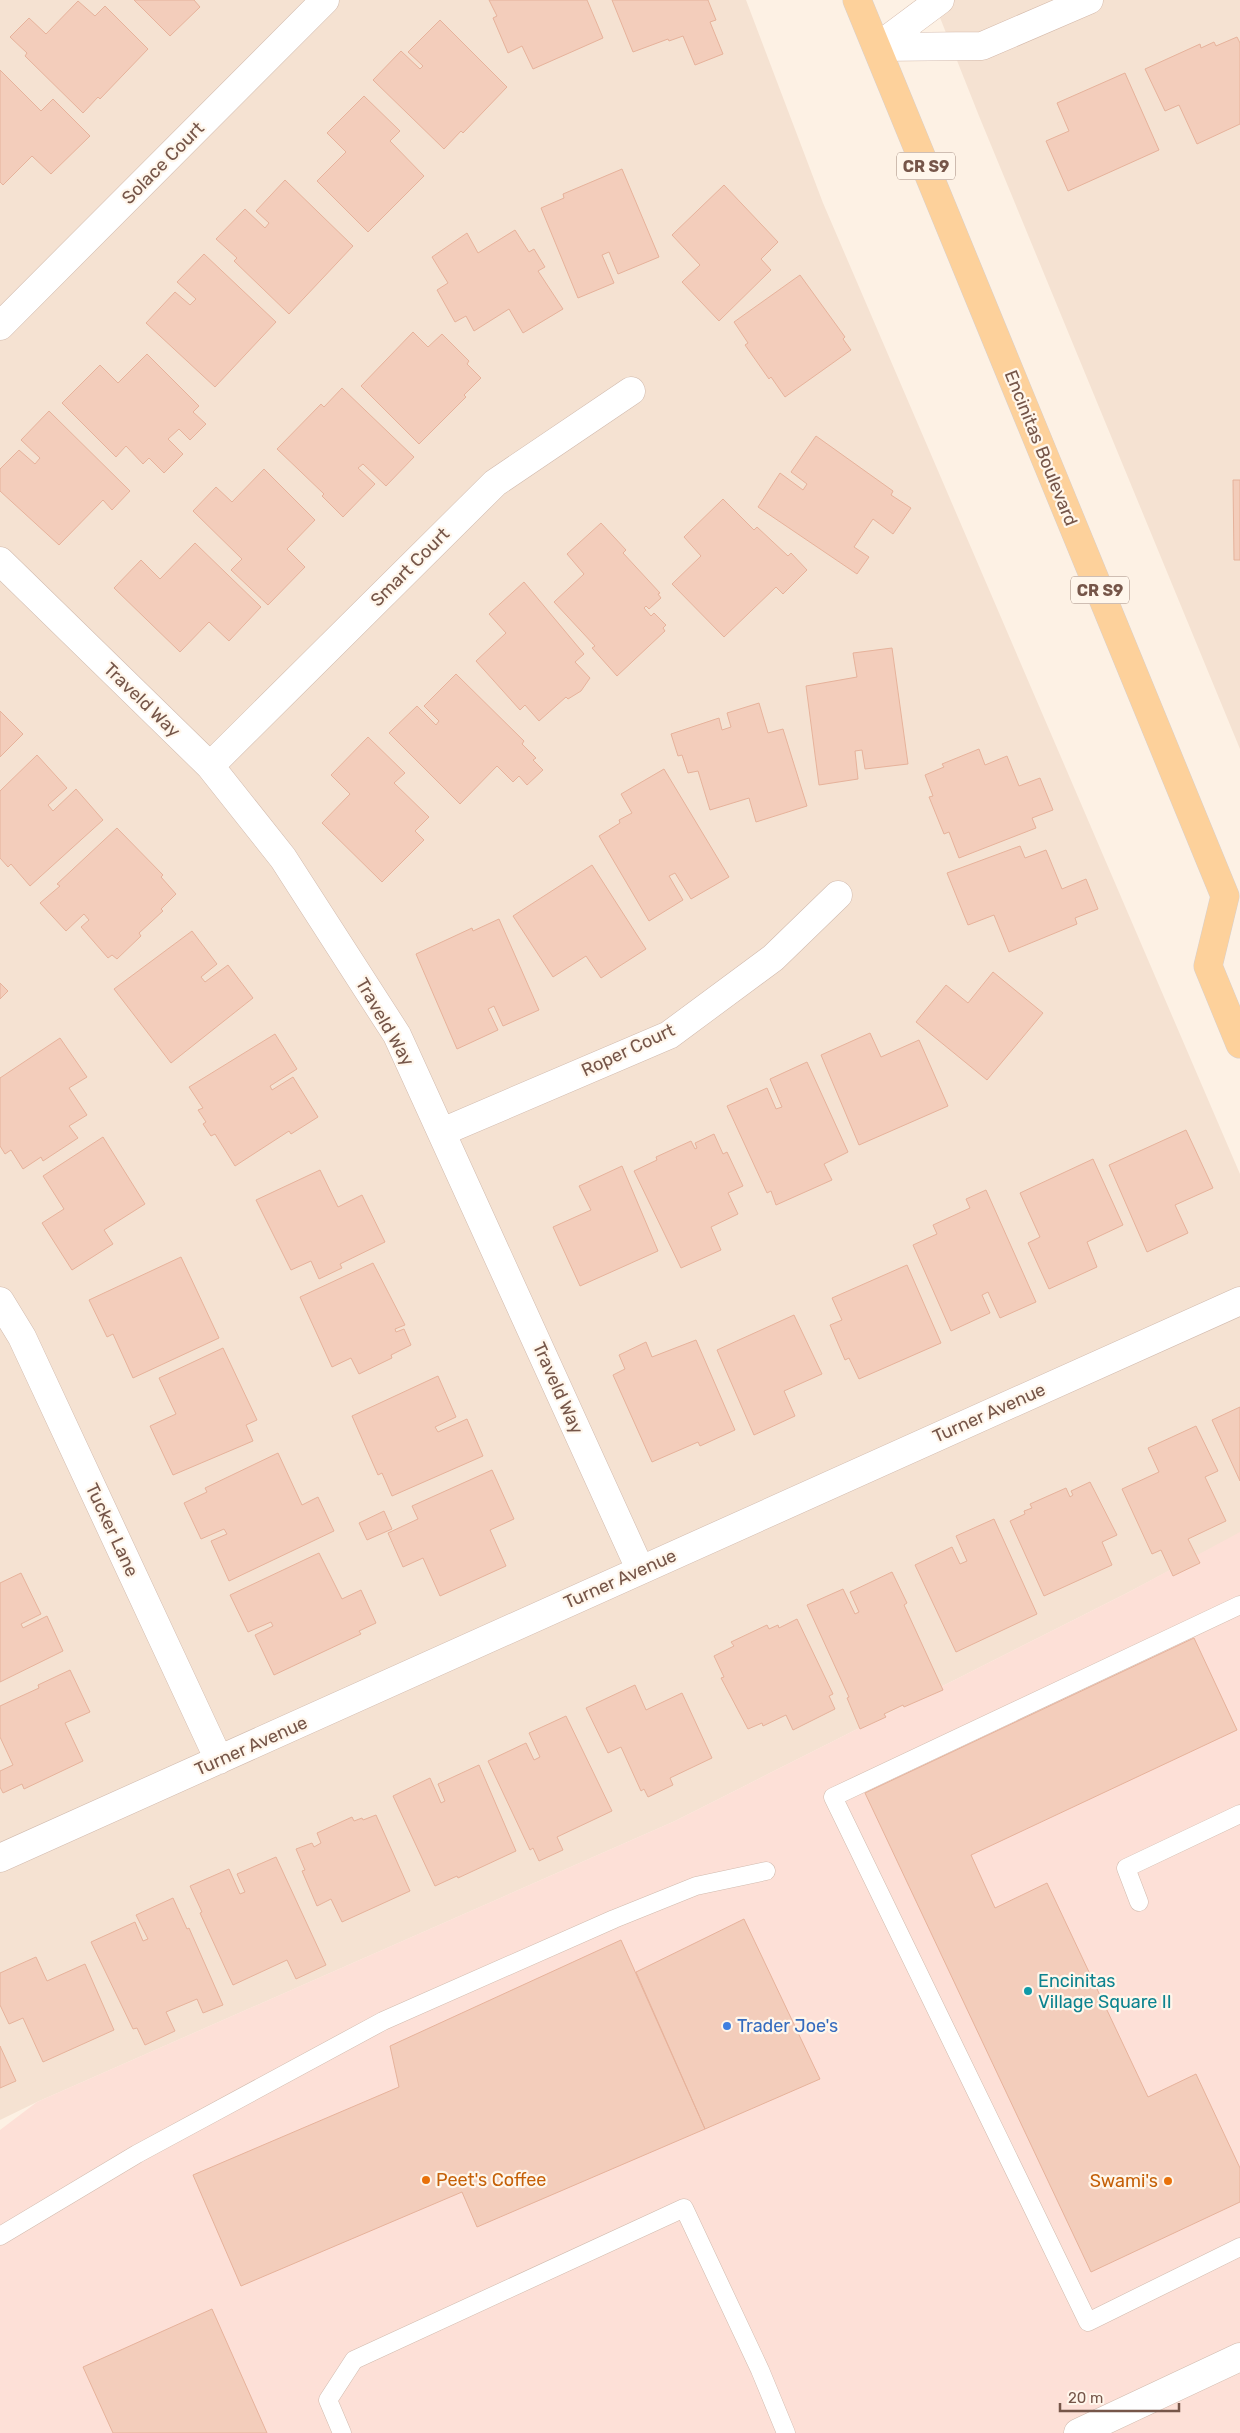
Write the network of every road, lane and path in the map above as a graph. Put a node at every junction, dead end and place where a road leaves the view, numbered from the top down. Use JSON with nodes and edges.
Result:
{"nodes":[{"id":1,"x":325,"y":0,"type":"edge"},
{"id":2,"x":857,"y":0,"type":"edge"},
{"id":3,"x":940,"y":0,"type":"edge"},
{"id":4,"x":1090,"y":0,"type":"edge"},
{"id":5,"x":876,"y":46,"type":"junction"},
{"id":6,"x":0,"y":326,"type":"edge"},
{"id":7,"x":631,"y":391,"type":"dead end"},
{"id":8,"x":0,"y":561,"type":"edge"},
{"id":9,"x":210,"y":766,"type":"junction"},
{"id":10,"x":838,"y":895,"type":"dead end"},
{"id":11,"x":1232,"y":899,"type":"edge"},
{"id":12,"x":1240,"y":1044,"type":"edge"},
{"id":13,"x":442,"y":1132,"type":"junction"},
{"id":14,"x":0,"y":1301,"type":"edge"},
{"id":15,"x":1240,"y":1301,"type":"edge"},
{"id":16,"x":640,"y":1569,"type":"junction"},
{"id":17,"x":1240,"y":1605,"type":"edge"},
{"id":18,"x":219,"y":1760,"type":"junction"},
{"id":19,"x":1240,"y":1814,"type":"edge"},
{"id":20,"x":0,"y":1858,"type":"edge"},
{"id":21,"x":766,"y":1871,"type":"dead end"},
{"id":22,"x":1140,"y":1902,"type":"dead end"},
{"id":23,"x":0,"y":2236,"type":"edge"},
{"id":24,"x":1240,"y":2247,"type":"edge"},
{"id":25,"x":1240,"y":2357,"type":"edge"},
{"id":26,"x":342,"y":2433,"type":"edge"},
{"id":27,"x":786,"y":2433,"type":"edge"},
{"id":28,"x":1078,"y":2433,"type":"edge"}],
"edges":[{"from":1,"to":6,"type":"street","name":"Solace Court"},
{"from":2,"to":5,"type":"main road","name":"Encinitas Boulevard","number":"CR S9"},
{"from":3,"to":5,"type":"street"},
{"from":4,"to":5,"type":"street"},
{"from":5,"to":11,"type":"main road","name":"Encinitas Boulevard","number":"CR S9"},
{"from":7,"to":9,"type":"street","name":"Smart Court"},
{"from":8,"to":9,"type":"street","name":"Traveld Way"},
{"from":9,"to":13,"type":"street","name":"Traveld Way"},
{"from":10,"to":13,"type":"street","name":"Roper Court"},
{"from":11,"to":12,"type":"main road","name":"Encinitas Boulevard","number":"CR S9"},
{"from":13,"to":16,"type":"street","name":"Traveld Way"},
{"from":14,"to":18,"type":"street","name":"Tucker Lane"},
{"from":15,"to":16,"type":"street","name":"Turner Avenue"},
{"from":16,"to":18,"type":"street","name":"Turner Avenue"},
{"from":17,"to":24,"type":"lane"},
{"from":18,"to":20,"type":"street","name":"Turner Avenue"},
{"from":19,"to":22,"type":"lane"},
{"from":21,"to":23,"type":"lane"},
{"from":25,"to":28,"type":"street"},
{"from":26,"to":27,"type":"lane"}]}
